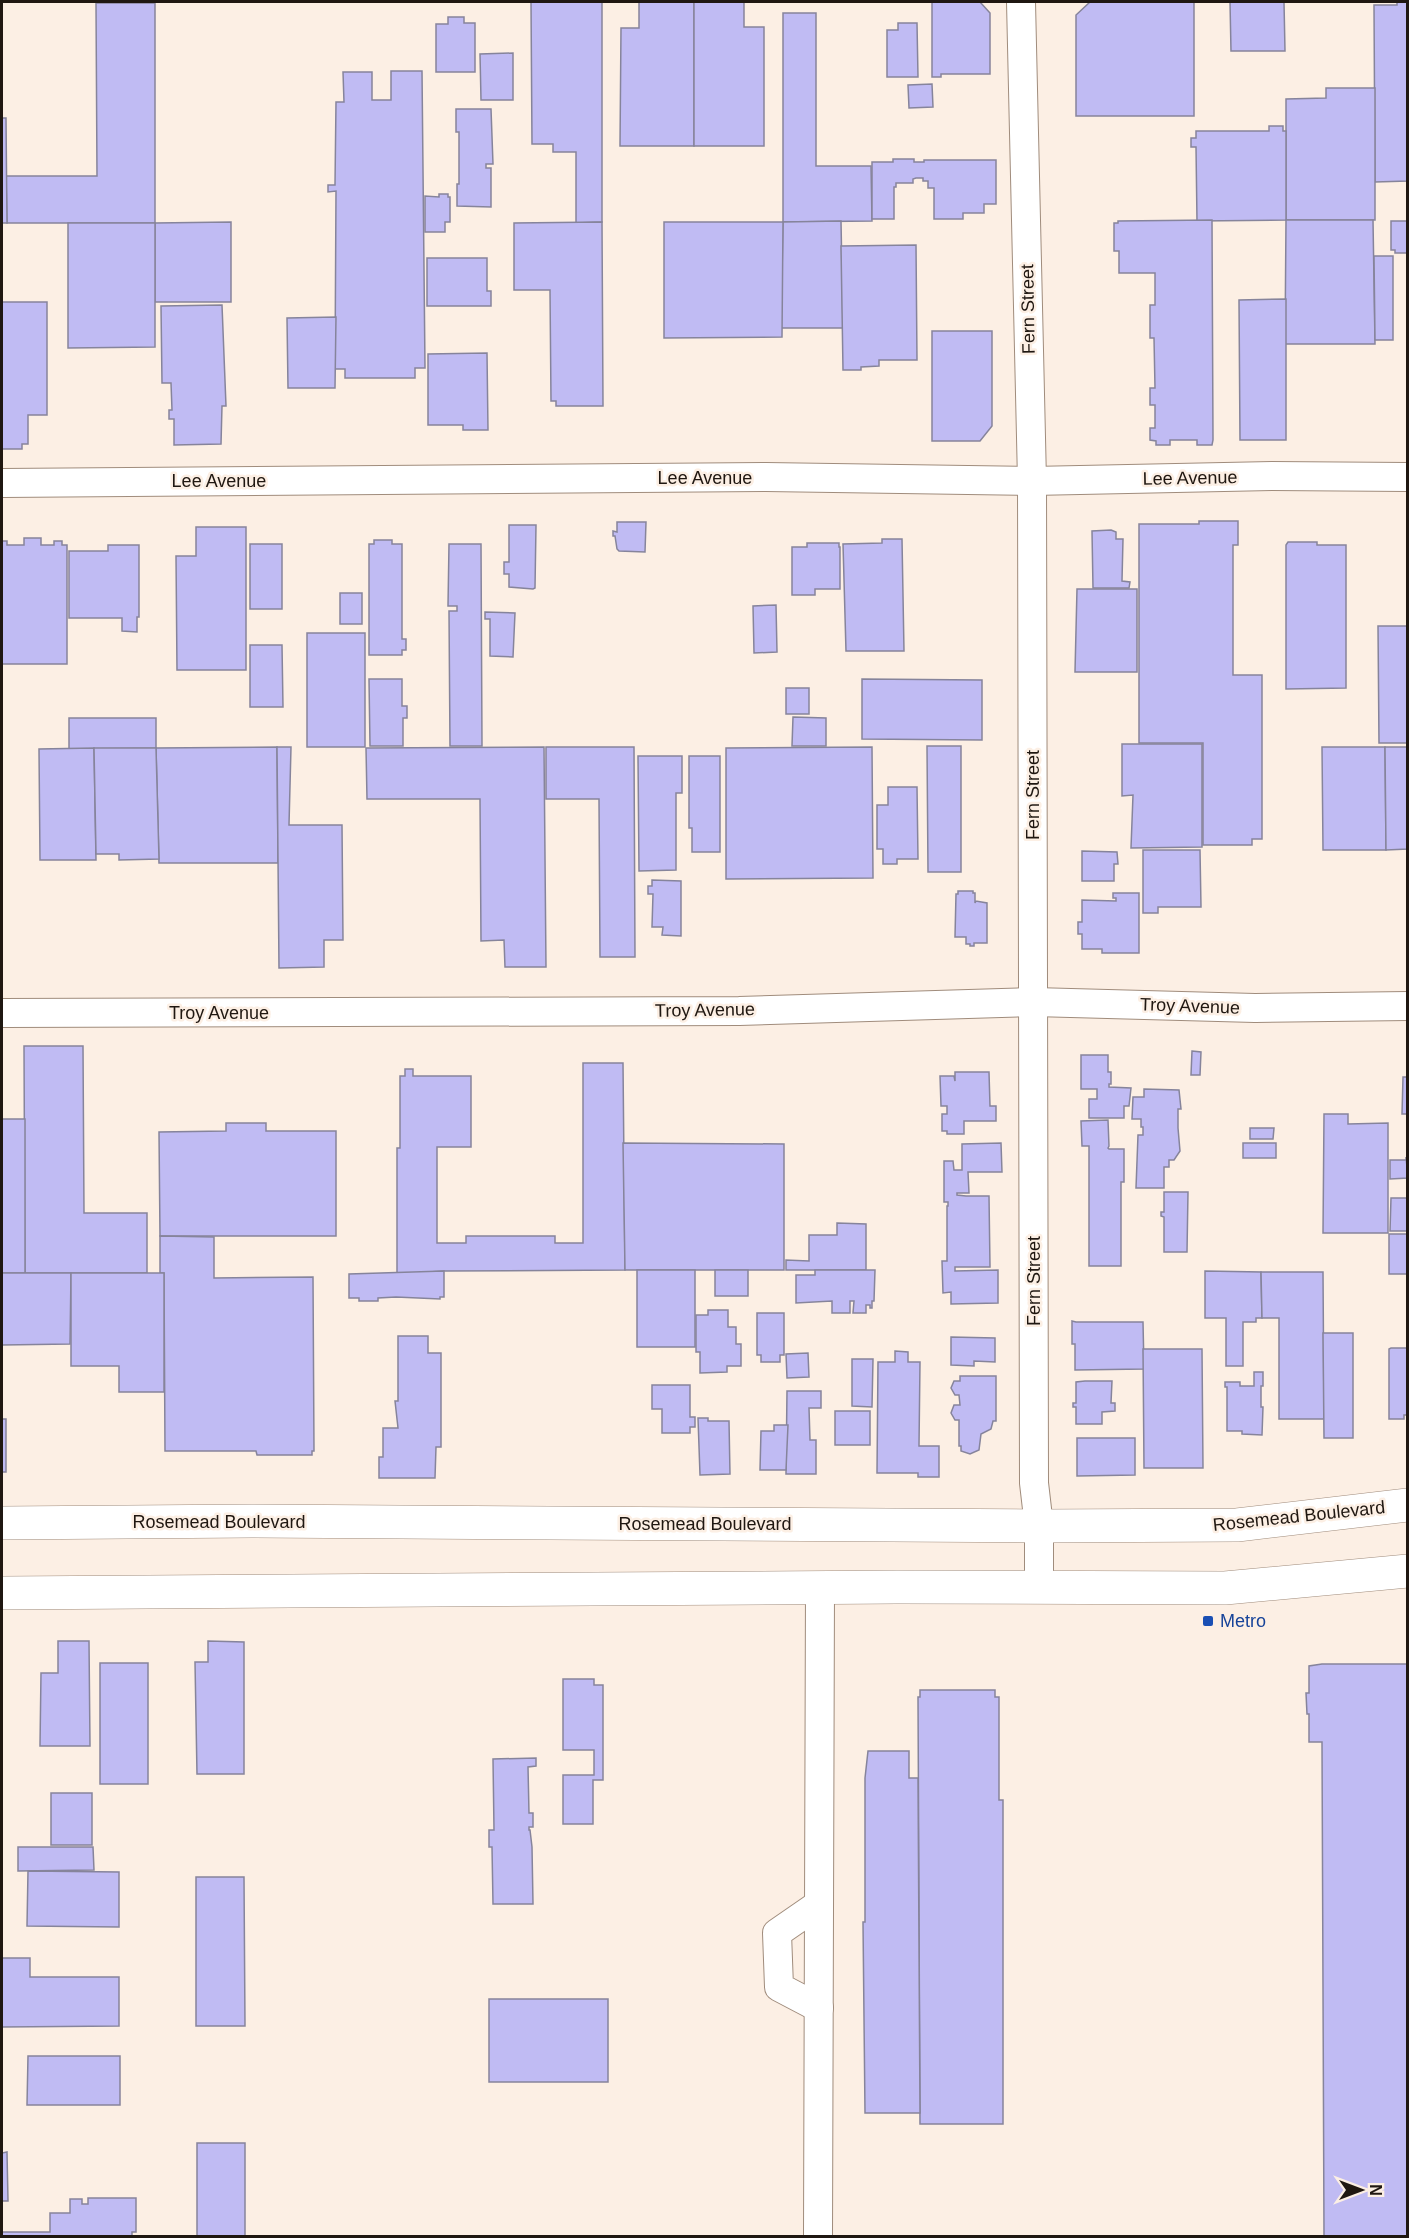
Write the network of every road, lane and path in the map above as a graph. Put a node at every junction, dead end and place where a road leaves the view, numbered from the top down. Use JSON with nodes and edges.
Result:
{"nodes":[{"id":1,"x":1022,"y":2,"type":"edge"},
{"id":2,"x":1407,"y":477,"type":"edge"},
{"id":3,"x":1032,"y":481,"type":"junction"},
{"id":4,"x":2,"y":483,"type":"edge"},
{"id":5,"x":1034,"y":1002,"type":"junction"},
{"id":6,"x":1407,"y":1006,"type":"edge"},
{"id":7,"x":2,"y":1014,"type":"edge"},
{"id":8,"x":1407,"y":1505,"type":"edge"},
{"id":9,"x":2,"y":1523,"type":"edge"},
{"id":10,"x":1039,"y":1526,"type":"junction"},
{"id":11,"x":1407,"y":1571,"type":"edge"},
{"id":12,"x":820,"y":1587,"type":"junction"},
{"id":13,"x":1039,"y":1587,"type":"junction"},
{"id":14,"x":2,"y":1593,"type":"edge"},
{"id":15,"x":819,"y":1904,"type":"junction"},
{"id":16,"x":819,"y":2008,"type":"junction"},
{"id":17,"x":818,"y":2236,"type":"edge"}],
"edges":[{"from":1,"to":3,"type":"street","name":"Fern Street"},
{"from":2,"to":3,"type":"street","name":"Lee Avenue"},
{"from":3,"to":4,"type":"street","name":"Lee Avenue"},
{"from":3,"to":5,"type":"street","name":"Fern Street"},
{"from":5,"to":6,"type":"street","name":"Troy Avenue"},
{"from":5,"to":7,"type":"street","name":"Troy Avenue"},
{"from":5,"to":10,"type":"street","name":"Fern Street"},
{"from":8,"to":10,"type":"main road","name":"Rosemead Boulevard"},
{"from":9,"to":10,"type":"main road","name":"Rosemead Boulevard"},
{"from":10,"to":13,"type":"street","name":"Fern Street"},
{"from":11,"to":13,"type":"main road"},
{"from":12,"to":13,"type":"main road"},
{"from":12,"to":14,"type":"main road"},
{"from":12,"to":15,"type":"street"},
{"from":15,"to":16,"type":"street"},
{"from":15,"to":16,"type":"street"},
{"from":16,"to":17,"type":"street"}]}
